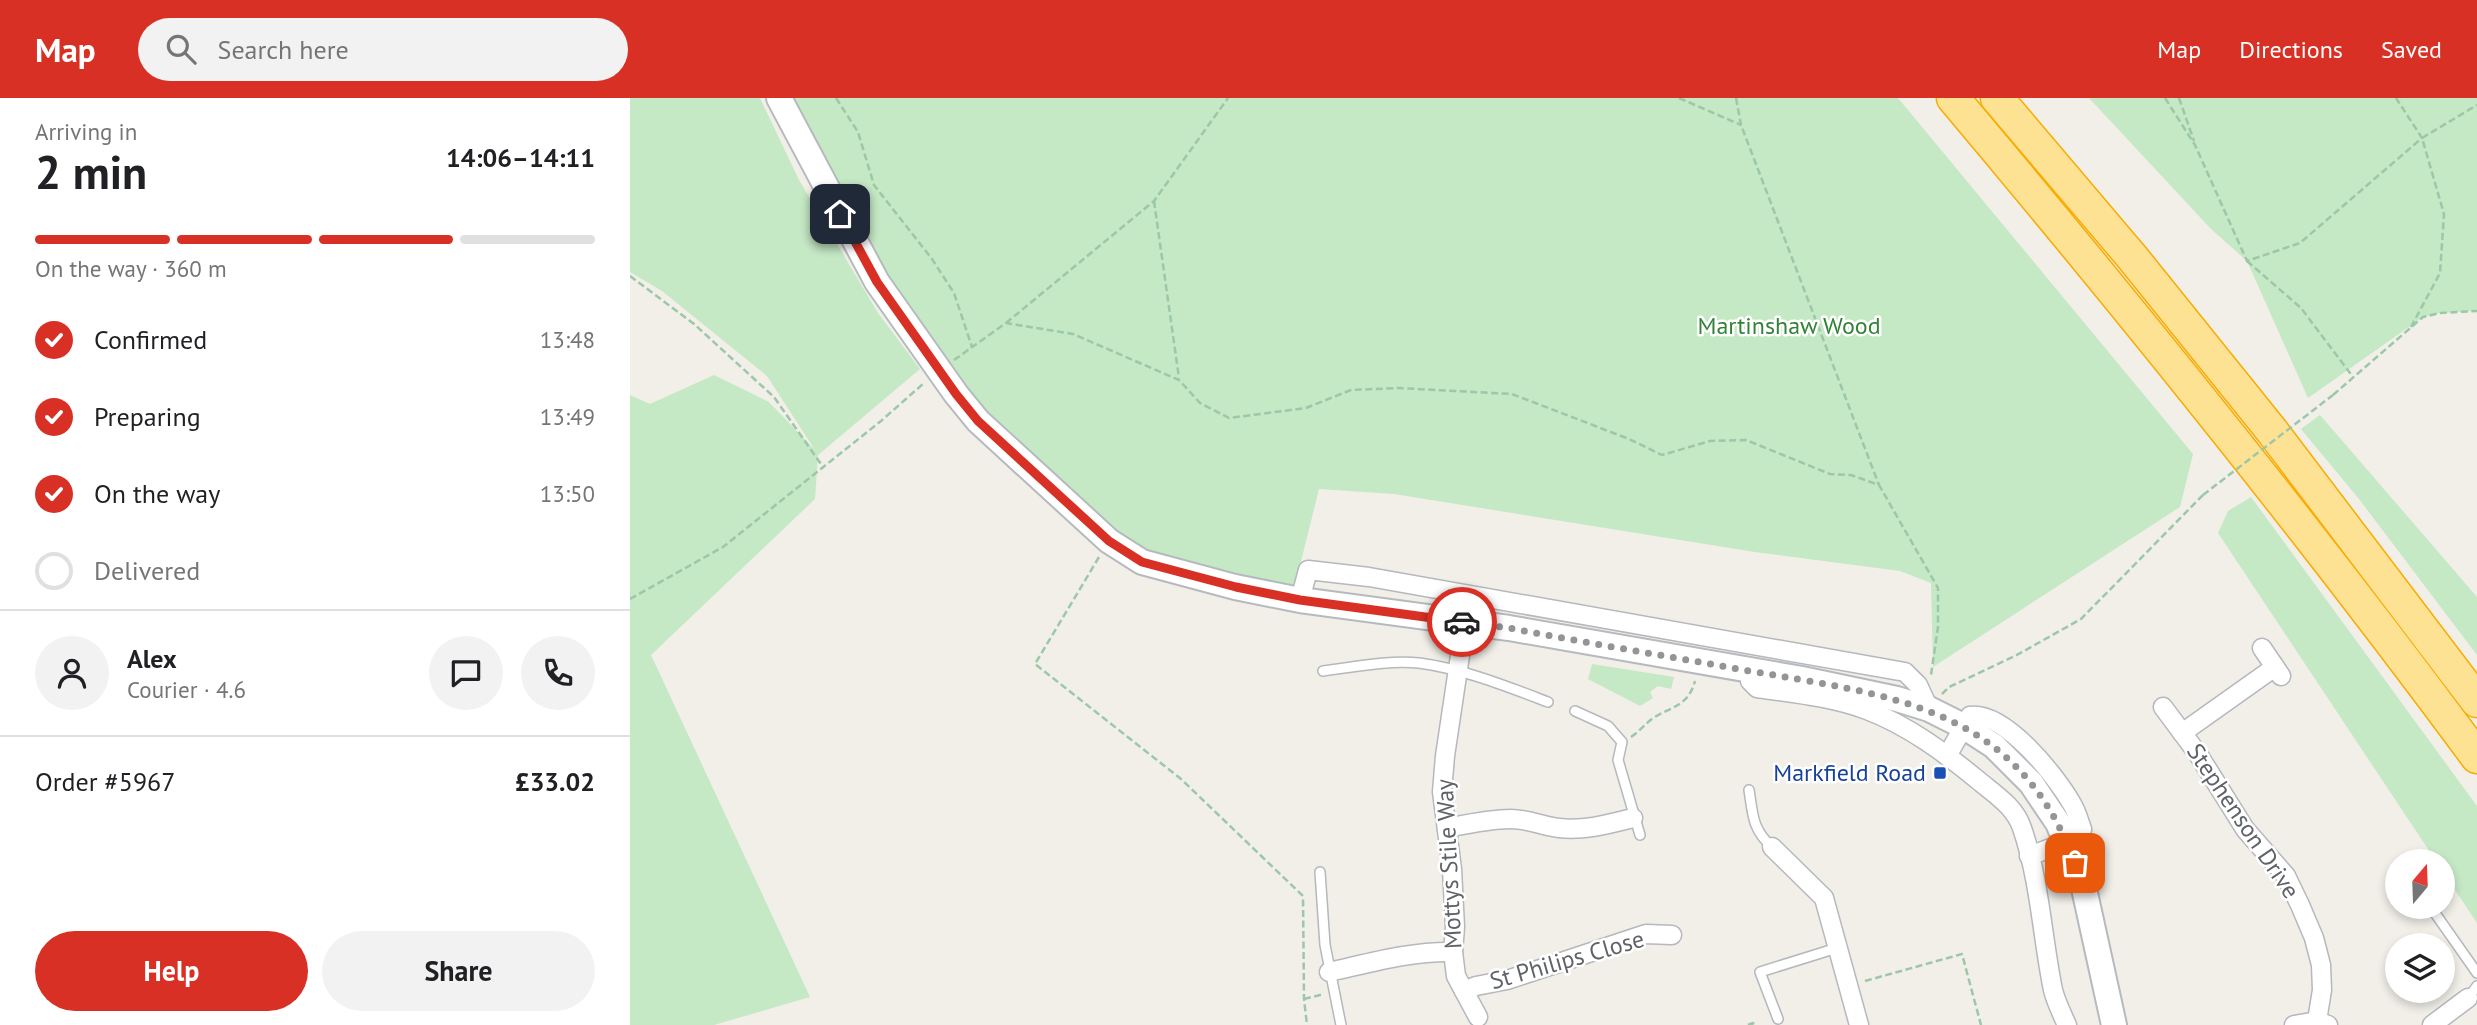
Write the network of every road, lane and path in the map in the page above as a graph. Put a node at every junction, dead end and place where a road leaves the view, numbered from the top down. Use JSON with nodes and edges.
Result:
{"nodes":[{"id":1,"x":779,"y":98,"type":"edge"},
{"id":2,"x":836,"y":98,"type":"edge"},
{"id":3,"x":1228,"y":98,"type":"edge"},
{"id":4,"x":1679,"y":98,"type":"edge"},
{"id":5,"x":1736,"y":98,"type":"edge"},
{"id":6,"x":1953,"y":98,"type":"edge"},
{"id":7,"x":1997,"y":98,"type":"edge"},
{"id":8,"x":2165,"y":98,"type":"edge"},
{"id":9,"x":2179,"y":98,"type":"edge"},
{"id":10,"x":2396,"y":98,"type":"edge"},
{"id":11,"x":2477,"y":105,"type":"edge"},
{"id":12,"x":1741,"y":125,"type":"junction"},
{"id":13,"x":2422,"y":138,"type":"junction"},
{"id":14,"x":2195,"y":145,"type":"junction"},
{"id":15,"x":1154,"y":201,"type":"junction"},
{"id":16,"x":2247,"y":261,"type":"junction"},
{"id":17,"x":630,"y":276,"type":"edge"},
{"id":18,"x":2477,"y":311,"type":"edge"},
{"id":19,"x":1006,"y":323,"type":"junction"},
{"id":20,"x":2412,"y":327,"type":"junction"},
{"id":21,"x":972,"y":347,"type":"junction"},
{"id":22,"x":939,"y":370,"type":"junction"},
{"id":23,"x":2353,"y":378,"type":"junction"},
{"id":24,"x":1180,"y":380,"type":"junction"},
{"id":25,"x":823,"y":467,"type":"junction"},
{"id":26,"x":1879,"y":485,"type":"junction"},
{"id":27,"x":1109,"y":541,"type":"junction"},
{"id":28,"x":630,"y":600,"type":"edge"},
{"id":29,"x":1300,"y":600,"type":"junction"},
{"id":30,"x":1465,"y":622,"type":"junction"},
{"id":31,"x":2262,"y":648,"type":"dead end"},
{"id":32,"x":1698,"y":662,"type":"junction"},
{"id":33,"x":1323,"y":671,"type":"dead end"},
{"id":34,"x":1458,"y":671,"type":"junction"},
{"id":35,"x":1751,"y":671,"type":"junction"},
{"id":36,"x":2477,"y":701,"type":"edge"},
{"id":37,"x":1548,"y":702,"type":"dead end"},
{"id":38,"x":2163,"y":707,"type":"dead end"},
{"id":39,"x":1929,"y":709,"type":"junction"},
{"id":40,"x":1575,"y":710,"type":"dead end"},
{"id":41,"x":1963,"y":726,"type":"junction"},
{"id":42,"x":2182,"y":733,"type":"junction"},
{"id":43,"x":1622,"y":742,"type":"junction"},
{"id":44,"x":1947,"y":755,"type":"junction"},
{"id":45,"x":2477,"y":757,"type":"edge"},
{"id":46,"x":1749,"y":790,"type":"dead end"},
{"id":47,"x":1636,"y":826,"type":"joint"},
{"id":48,"x":1447,"y":828,"type":"junction"},
{"id":49,"x":2067,"y":842,"type":"junction"},
{"id":50,"x":1772,"y":847,"type":"joint"},
{"id":51,"x":2029,"y":856,"type":"junction"},
{"id":52,"x":1320,"y":872,"type":"dead end"},
{"id":53,"x":1805,"y":879,"type":"junction"},
{"id":54,"x":1792,"y":893,"type":"dead end"},
{"id":55,"x":2439,"y":919,"type":"edge"},
{"id":56,"x":1672,"y":935,"type":"dead end"},
{"id":57,"x":1837,"y":948,"type":"junction"},
{"id":58,"x":1453,"y":952,"type":"junction"},
{"id":59,"x":1329,"y":972,"type":"junction"},
{"id":60,"x":2477,"y":972,"type":"edge"},
{"id":61,"x":1848,"y":986,"type":"junction"},
{"id":62,"x":1464,"y":991,"type":"junction"},
{"id":63,"x":1334,"y":992,"type":"junction"},
{"id":64,"x":2473,"y":992,"type":"edge"},
{"id":65,"x":1304,"y":999,"type":"junction"},
{"id":66,"x":1778,"y":1019,"type":"dead end"},
{"id":67,"x":1479,"y":1021,"type":"edge"},
{"id":68,"x":2323,"y":1023,"type":"edge"},
{"id":69,"x":1307,"y":1025,"type":"edge"},
{"id":70,"x":1342,"y":1025,"type":"edge"},
{"id":71,"x":1748,"y":1025,"type":"edge"},
{"id":72,"x":1754,"y":1025,"type":"edge"},
{"id":73,"x":1859,"y":1025,"type":"edge"},
{"id":74,"x":1981,"y":1025,"type":"edge"},
{"id":75,"x":2067,"y":1025,"type":"edge"},
{"id":76,"x":2114,"y":1025,"type":"edge"},
{"id":77,"x":2294,"y":1025,"type":"edge"},
{"id":78,"x":2432,"y":1025,"type":"edge"}],
"edges":[{"from":1,"to":22,"type":"street"},
{"from":2,"to":21,"type":"path"},
{"from":3,"to":15,"type":"path"},
{"from":4,"to":12,"type":"path"},
{"from":5,"to":12,"type":"path"},
{"from":6,"to":45,"type":"highway"},
{"from":7,"to":36,"type":"highway"},
{"from":8,"to":14,"type":"path"},
{"from":9,"to":14,"type":"path"},
{"from":10,"to":13,"type":"path"},
{"from":11,"to":13,"type":"path"},
{"from":12,"to":26,"type":"path"},
{"from":13,"to":16,"type":"path"},
{"from":13,"to":20,"type":"path"},
{"from":14,"to":16,"type":"path"},
{"from":15,"to":19,"type":"path"},
{"from":15,"to":24,"type":"path"},
{"from":16,"to":23,"type":"path"},
{"from":17,"to":25,"type":"path"},
{"from":18,"to":20,"type":"path"},
{"from":19,"to":21,"type":"path"},
{"from":19,"to":24,"type":"path"},
{"from":20,"to":23,"type":"path"},
{"from":21,"to":22,"type":"path"},
{"from":22,"to":25,"type":"path"},
{"from":22,"to":27,"type":"street"},
{"from":23,"to":39,"type":"path","bridge":true},
{"from":24,"to":26,"type":"path"},
{"from":25,"to":28,"type":"path"},
{"from":26,"to":39,"type":"path"},
{"from":27,"to":29,"type":"street"},
{"from":27,"to":65,"type":"path"},
{"from":29,"to":30,"type":"street"},
{"from":29,"to":39,"type":"street"},
{"from":30,"to":32,"type":"street"},
{"from":30,"to":34,"type":"street","name":"Mottys Stile Way"},
{"from":31,"to":42,"type":"street"},
{"from":32,"to":35,"type":"street"},
{"from":32,"to":43,"type":"path"},
{"from":33,"to":34,"type":"lane"},
{"from":34,"to":37,"type":"lane"},
{"from":34,"to":48,"type":"street","name":"Mottys Stile Way"},
{"from":35,"to":39,"type":"street"},
{"from":35,"to":44,"type":"street"},
{"from":38,"to":42,"type":"street","name":"Stephenson Drive"},
{"from":39,"to":41,"type":"street"},
{"from":40,"to":43,"type":"lane"},
{"from":41,"to":44,"type":"street"},
{"from":41,"to":49,"type":"street"},
{"from":42,"to":68,"type":"street","name":"Stephenson Drive"},
{"from":43,"to":47,"type":"lane"},
{"from":44,"to":51,"type":"street"},
{"from":46,"to":50,"type":"lane"},
{"from":47,"to":48,"type":"street"},
{"from":48,"to":58,"type":"street","name":"Mottys Stile Way"},
{"from":49,"to":51,"type":"street"},
{"from":49,"to":76,"type":"street"},
{"from":50,"to":53,"type":"street"},
{"from":51,"to":75,"type":"street"},
{"from":52,"to":59,"type":"lane"},
{"from":53,"to":54,"type":"street"},
{"from":53,"to":57,"type":"street"},
{"from":55,"to":60,"type":"lane"},
{"from":56,"to":62,"type":"street","name":"St Philips Close"},
{"from":57,"to":61,"type":"street"},
{"from":57,"to":66,"type":"lane"},
{"from":58,"to":59,"type":"street"},
{"from":58,"to":62,"type":"street","name":"Mottys Stile Way"},
{"from":59,"to":63,"type":"lane"},
{"from":61,"to":73,"type":"street"},
{"from":61,"to":74,"type":"path"},
{"from":62,"to":67,"type":"street","name":"Mottys Stile Way"},
{"from":63,"to":65,"type":"path"},
{"from":63,"to":70,"type":"lane"},
{"from":64,"to":78,"type":"street"},
{"from":65,"to":69,"type":"path"},
{"from":68,"to":77,"type":"street"},
{"from":71,"to":72,"type":"path"}]}
